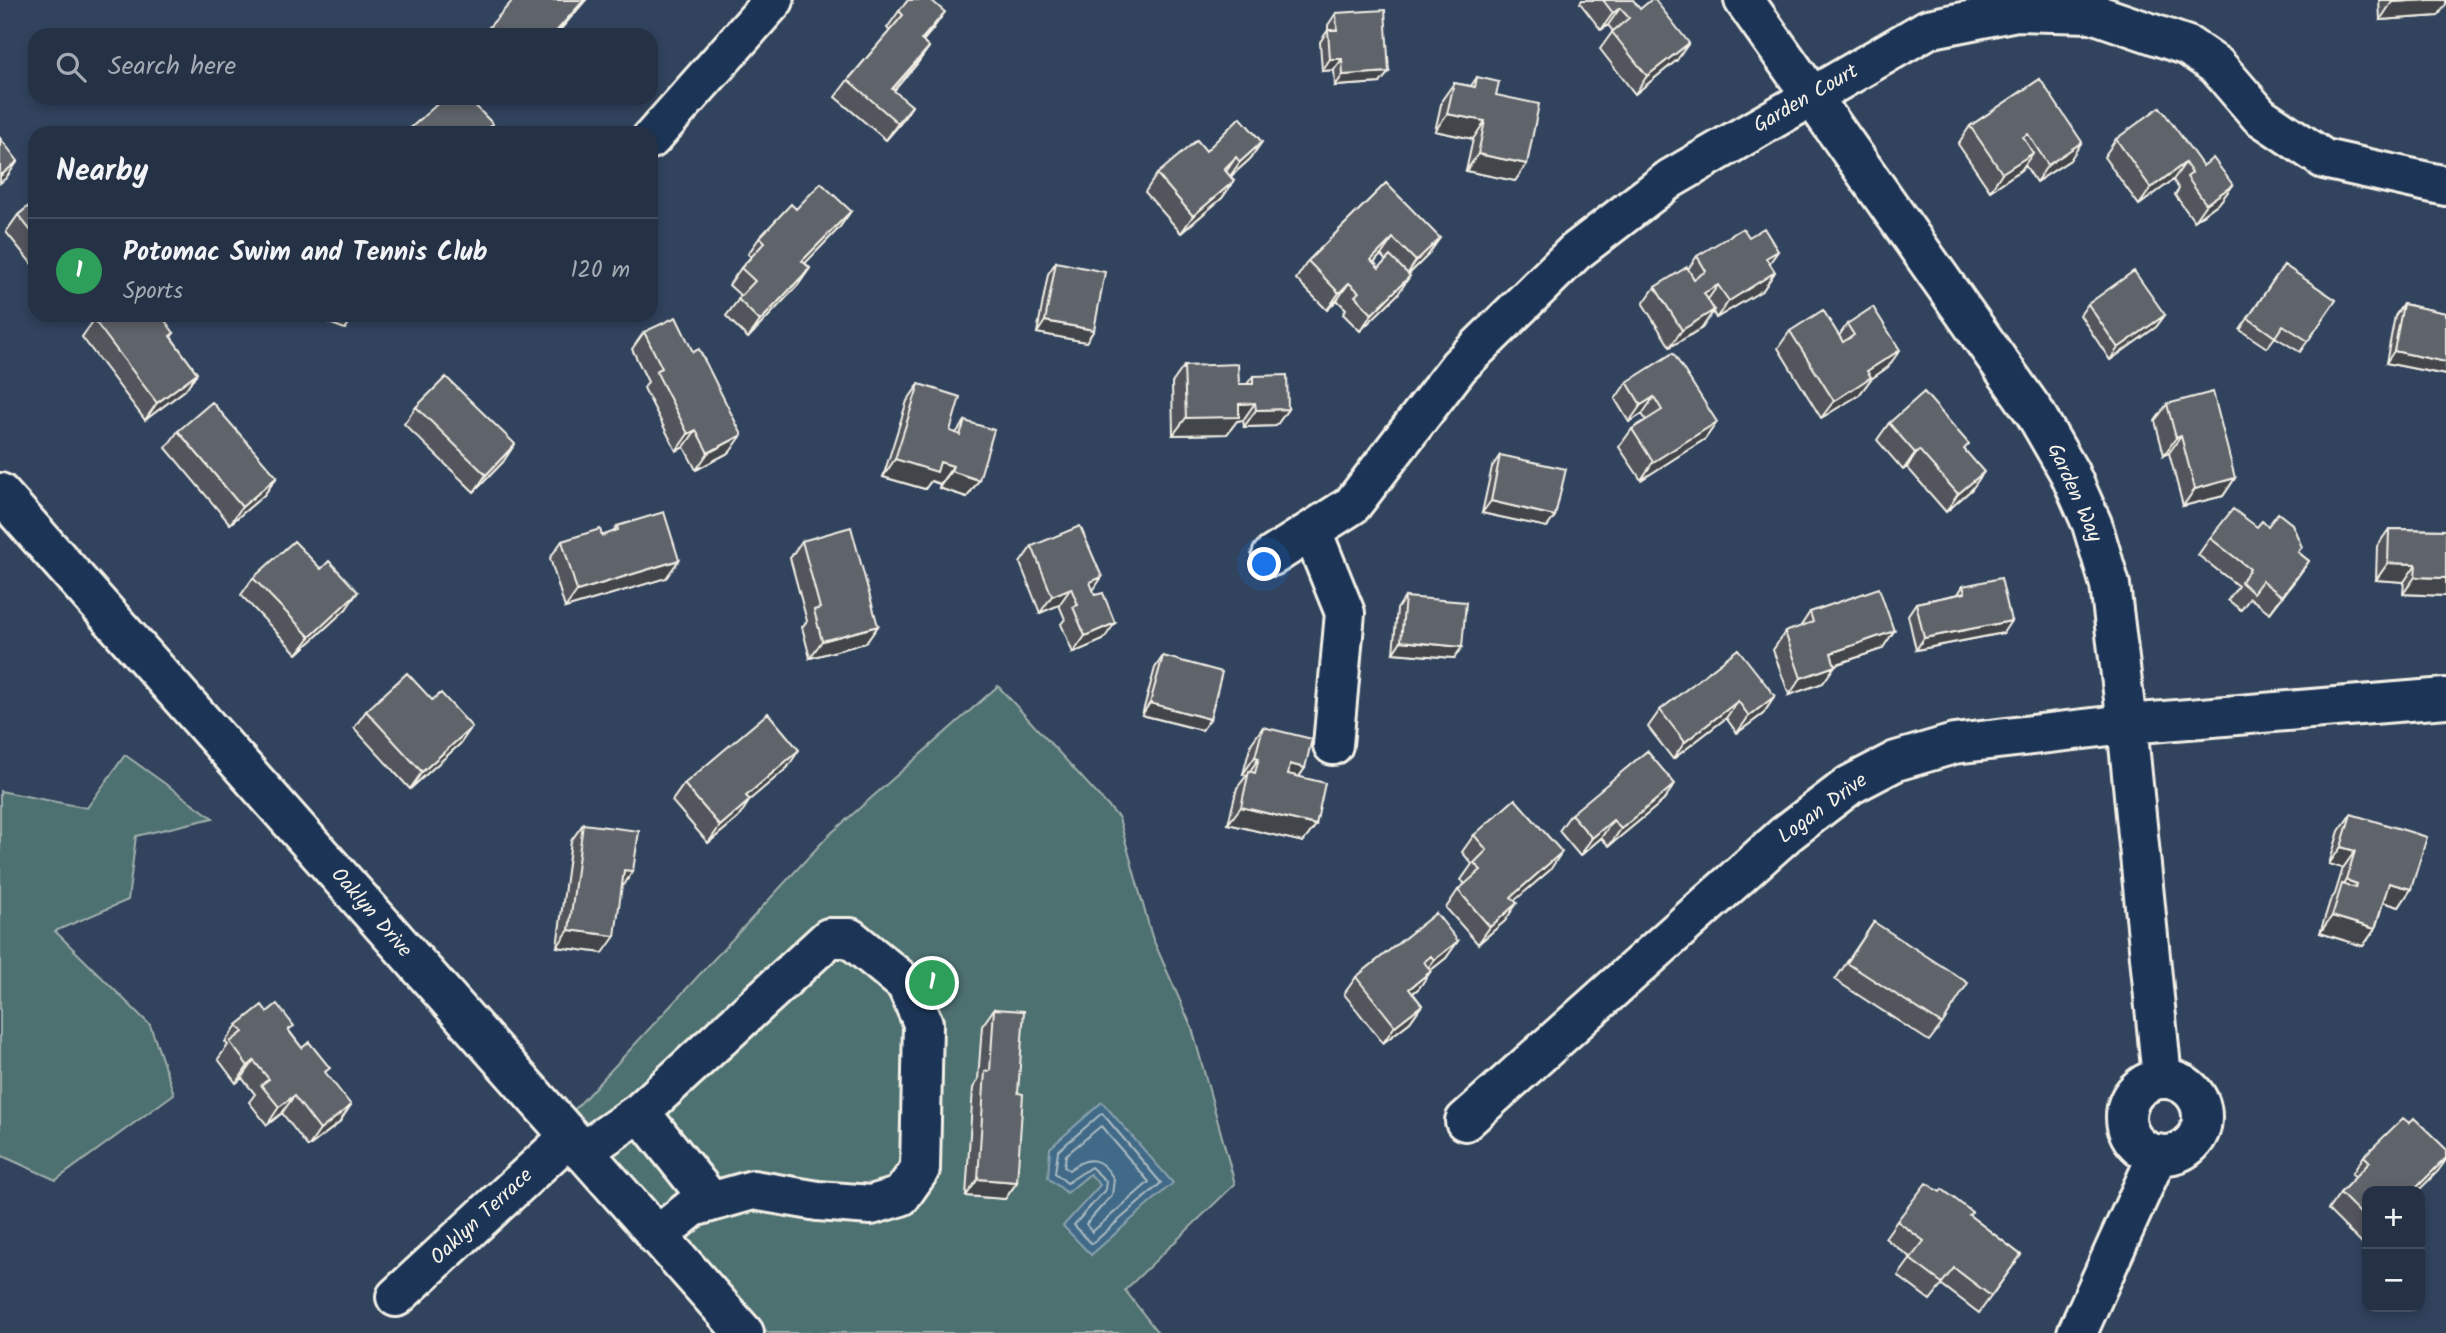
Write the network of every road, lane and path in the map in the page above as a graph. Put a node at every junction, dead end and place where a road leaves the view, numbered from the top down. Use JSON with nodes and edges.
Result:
{"nodes":[{"id":1,"x":774,"y":0,"type":"edge"},
{"id":2,"x":1744,"y":0,"type":"edge"},
{"id":3,"x":1809,"y":96,"type":"junction"},
{"id":4,"x":658,"y":131,"type":"edge"},
{"id":5,"x":2446,"y":186,"type":"edge"},
{"id":6,"x":0,"y":493,"type":"edge"},
{"id":7,"x":1312,"y":531,"type":"junction"},
{"id":8,"x":1272,"y":556,"type":"dead end"},
{"id":9,"x":2446,"y":698,"type":"edge"},
{"id":10,"x":2127,"y":724,"type":"junction"},
{"id":11,"x":1333,"y":745,"type":"dead end"},
{"id":12,"x":2162,"y":1079,"type":"junction"},
{"id":13,"x":640,"y":1112,"type":"junction"},
{"id":14,"x":1465,"y":1121,"type":"dead end"},
{"id":15,"x":576,"y":1144,"type":"junction"},
{"id":16,"x":2158,"y":1154,"type":"junction"},
{"id":17,"x":710,"y":1200,"type":"junction"},
{"id":18,"x":657,"y":1236,"type":"junction"},
{"id":19,"x":396,"y":1297,"type":"dead end"},
{"id":20,"x":744,"y":1333,"type":"edge"},
{"id":21,"x":2077,"y":1333,"type":"edge"}],
"edges":[{"from":1,"to":4,"type":"street"},
{"from":2,"to":3,"type":"street","name":"Garden Way"},
{"from":3,"to":5,"type":"street","name":"Garden Court"},
{"from":3,"to":7,"type":"street","name":"Garden Court"},
{"from":3,"to":10,"type":"street","name":"Garden Way"},
{"from":6,"to":15,"type":"street","name":"Oaklyn Drive"},
{"from":7,"to":8,"type":"street","name":"Garden Court"},
{"from":7,"to":11,"type":"street"},
{"from":9,"to":10,"type":"street","name":"Logan Drive"},
{"from":10,"to":12,"type":"street","name":"Garden Way"},
{"from":10,"to":14,"type":"street","name":"Logan Drive"},
{"from":12,"to":16,"type":"street"},
{"from":12,"to":16,"type":"street"},
{"from":13,"to":15,"type":"street","name":"Oaklyn Terrace"},
{"from":13,"to":17,"type":"street"},
{"from":13,"to":17,"type":"street","name":"Oaklyn Terrace"},
{"from":15,"to":18,"type":"street","name":"Oaklyn Drive"},
{"from":15,"to":19,"type":"street","name":"Oaklyn Terrace"},
{"from":16,"to":21,"type":"street"},
{"from":17,"to":18,"type":"street","name":"Oaklyn Terrace"},
{"from":18,"to":20,"type":"street","name":"Oaklyn Drive"}]}
